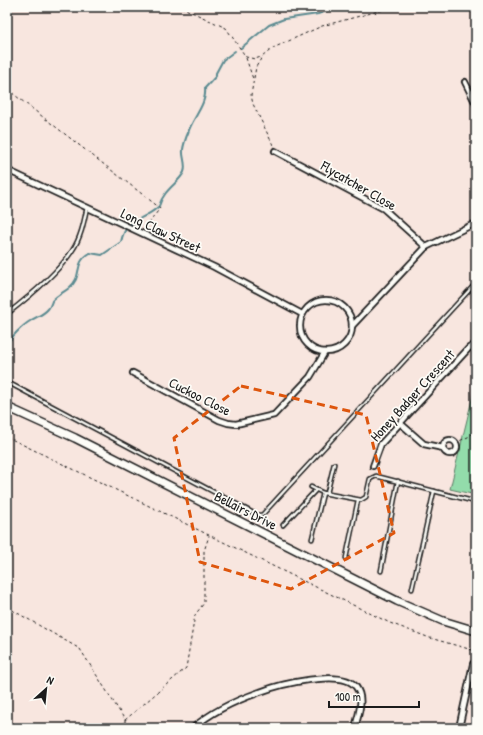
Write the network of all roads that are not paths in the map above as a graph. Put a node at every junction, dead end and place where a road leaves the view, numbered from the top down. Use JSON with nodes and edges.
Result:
{"nodes":[{"id":1,"x":465,"y":82,"type":"dead end"},
{"id":2,"x":476,"y":104,"type":"edge"},
{"id":3,"x":275,"y":151,"type":"road end"},
{"id":4,"x":7,"y":170,"type":"edge"},
{"id":5,"x":87,"y":207,"type":"junction"},
{"id":6,"x":476,"y":224,"type":"edge"},
{"id":7,"x":426,"y":247,"type":"junction"},
{"id":8,"x":476,"y":283,"type":"edge"},
{"id":9,"x":7,"y":314,"type":"edge"},
{"id":10,"x":302,"y":314,"type":"junction"},
{"id":11,"x":352,"y":326,"type":"junction"},
{"id":12,"x":476,"y":344,"type":"edge"},
{"id":13,"x":325,"y":352,"type":"junction"},
{"id":14,"x":133,"y":373,"type":"dead end"},
{"id":15,"x":7,"y":382,"type":"edge"},
{"id":16,"x":7,"y":407,"type":"edge"},
{"id":17,"x":400,"y":423,"type":"junction"},
{"id":18,"x":443,"y":448,"type":"junction"},
{"id":19,"x":334,"y":464,"type":"dead end"},
{"id":20,"x":373,"y":466,"type":"dead end"},
{"id":21,"x":398,"y":481,"type":"junction"},
{"id":22,"x":311,"y":487,"type":"dead end"},
{"id":23,"x":316,"y":490,"type":"junction"},
{"id":24,"x":434,"y":491,"type":"junction"},
{"id":25,"x":323,"y":492,"type":"junction"},
{"id":26,"x":327,"y":493,"type":"junction"},
{"id":27,"x":358,"y":500,"type":"junction"},
{"id":28,"x":476,"y":502,"type":"edge"},
{"id":29,"x":283,"y":525,"type":"dead end"},
{"id":30,"x":312,"y":539,"type":"dead end"},
{"id":31,"x":346,"y":558,"type":"dead end"},
{"id":32,"x":381,"y":571,"type":"dead end"},
{"id":33,"x":412,"y":588,"type":"dead end"},
{"id":34,"x":476,"y":631,"type":"edge"},
{"id":35,"x":473,"y":664,"type":"dead end"},
{"id":36,"x":193,"y":728,"type":"edge"},
{"id":37,"x":355,"y":728,"type":"edge"},
{"id":38,"x":459,"y":728,"type":"edge"}],
"edges":[{"from":1,"to":2,"type":"street"},
{"from":3,"to":7,"type":"street","name":"Flycatcher Close"},
{"from":4,"to":5,"type":"street","name":"Long Claw Street"},
{"from":5,"to":9,"type":"lane"},
{"from":5,"to":10,"type":"street","name":"Long Claw Street"},
{"from":6,"to":7,"type":"street"},
{"from":7,"to":11,"type":"street"},
{"from":8,"to":15,"type":"lane"},
{"from":10,"to":11,"type":"street"},
{"from":10,"to":13,"type":"street"},
{"from":11,"to":13,"type":"street"},
{"from":12,"to":17,"type":"street","name":"Honey Badger Crescent"},
{"from":13,"to":14,"type":"street","name":"Cuckoo Close"},
{"from":16,"to":34,"type":"street","name":"Bellairs Drive"},
{"from":17,"to":18,"type":"street"},
{"from":17,"to":20,"type":"street","name":"Honey Badger Crescent"},
{"from":18,"to":18,"type":"street"},
{"from":19,"to":26,"type":"lane"},
{"from":21,"to":24,"type":"lane"},
{"from":21,"to":27,"type":"lane"},
{"from":21,"to":32,"type":"lane"},
{"from":22,"to":23,"type":"lane"},
{"from":23,"to":25,"type":"lane"},
{"from":23,"to":29,"type":"lane"},
{"from":24,"to":28,"type":"lane"},
{"from":24,"to":33,"type":"lane"},
{"from":25,"to":26,"type":"lane"},
{"from":25,"to":30,"type":"lane"},
{"from":26,"to":27,"type":"lane"},
{"from":27,"to":31,"type":"lane"},
{"from":35,"to":38,"type":"street"},
{"from":36,"to":37,"type":"street"}]}
